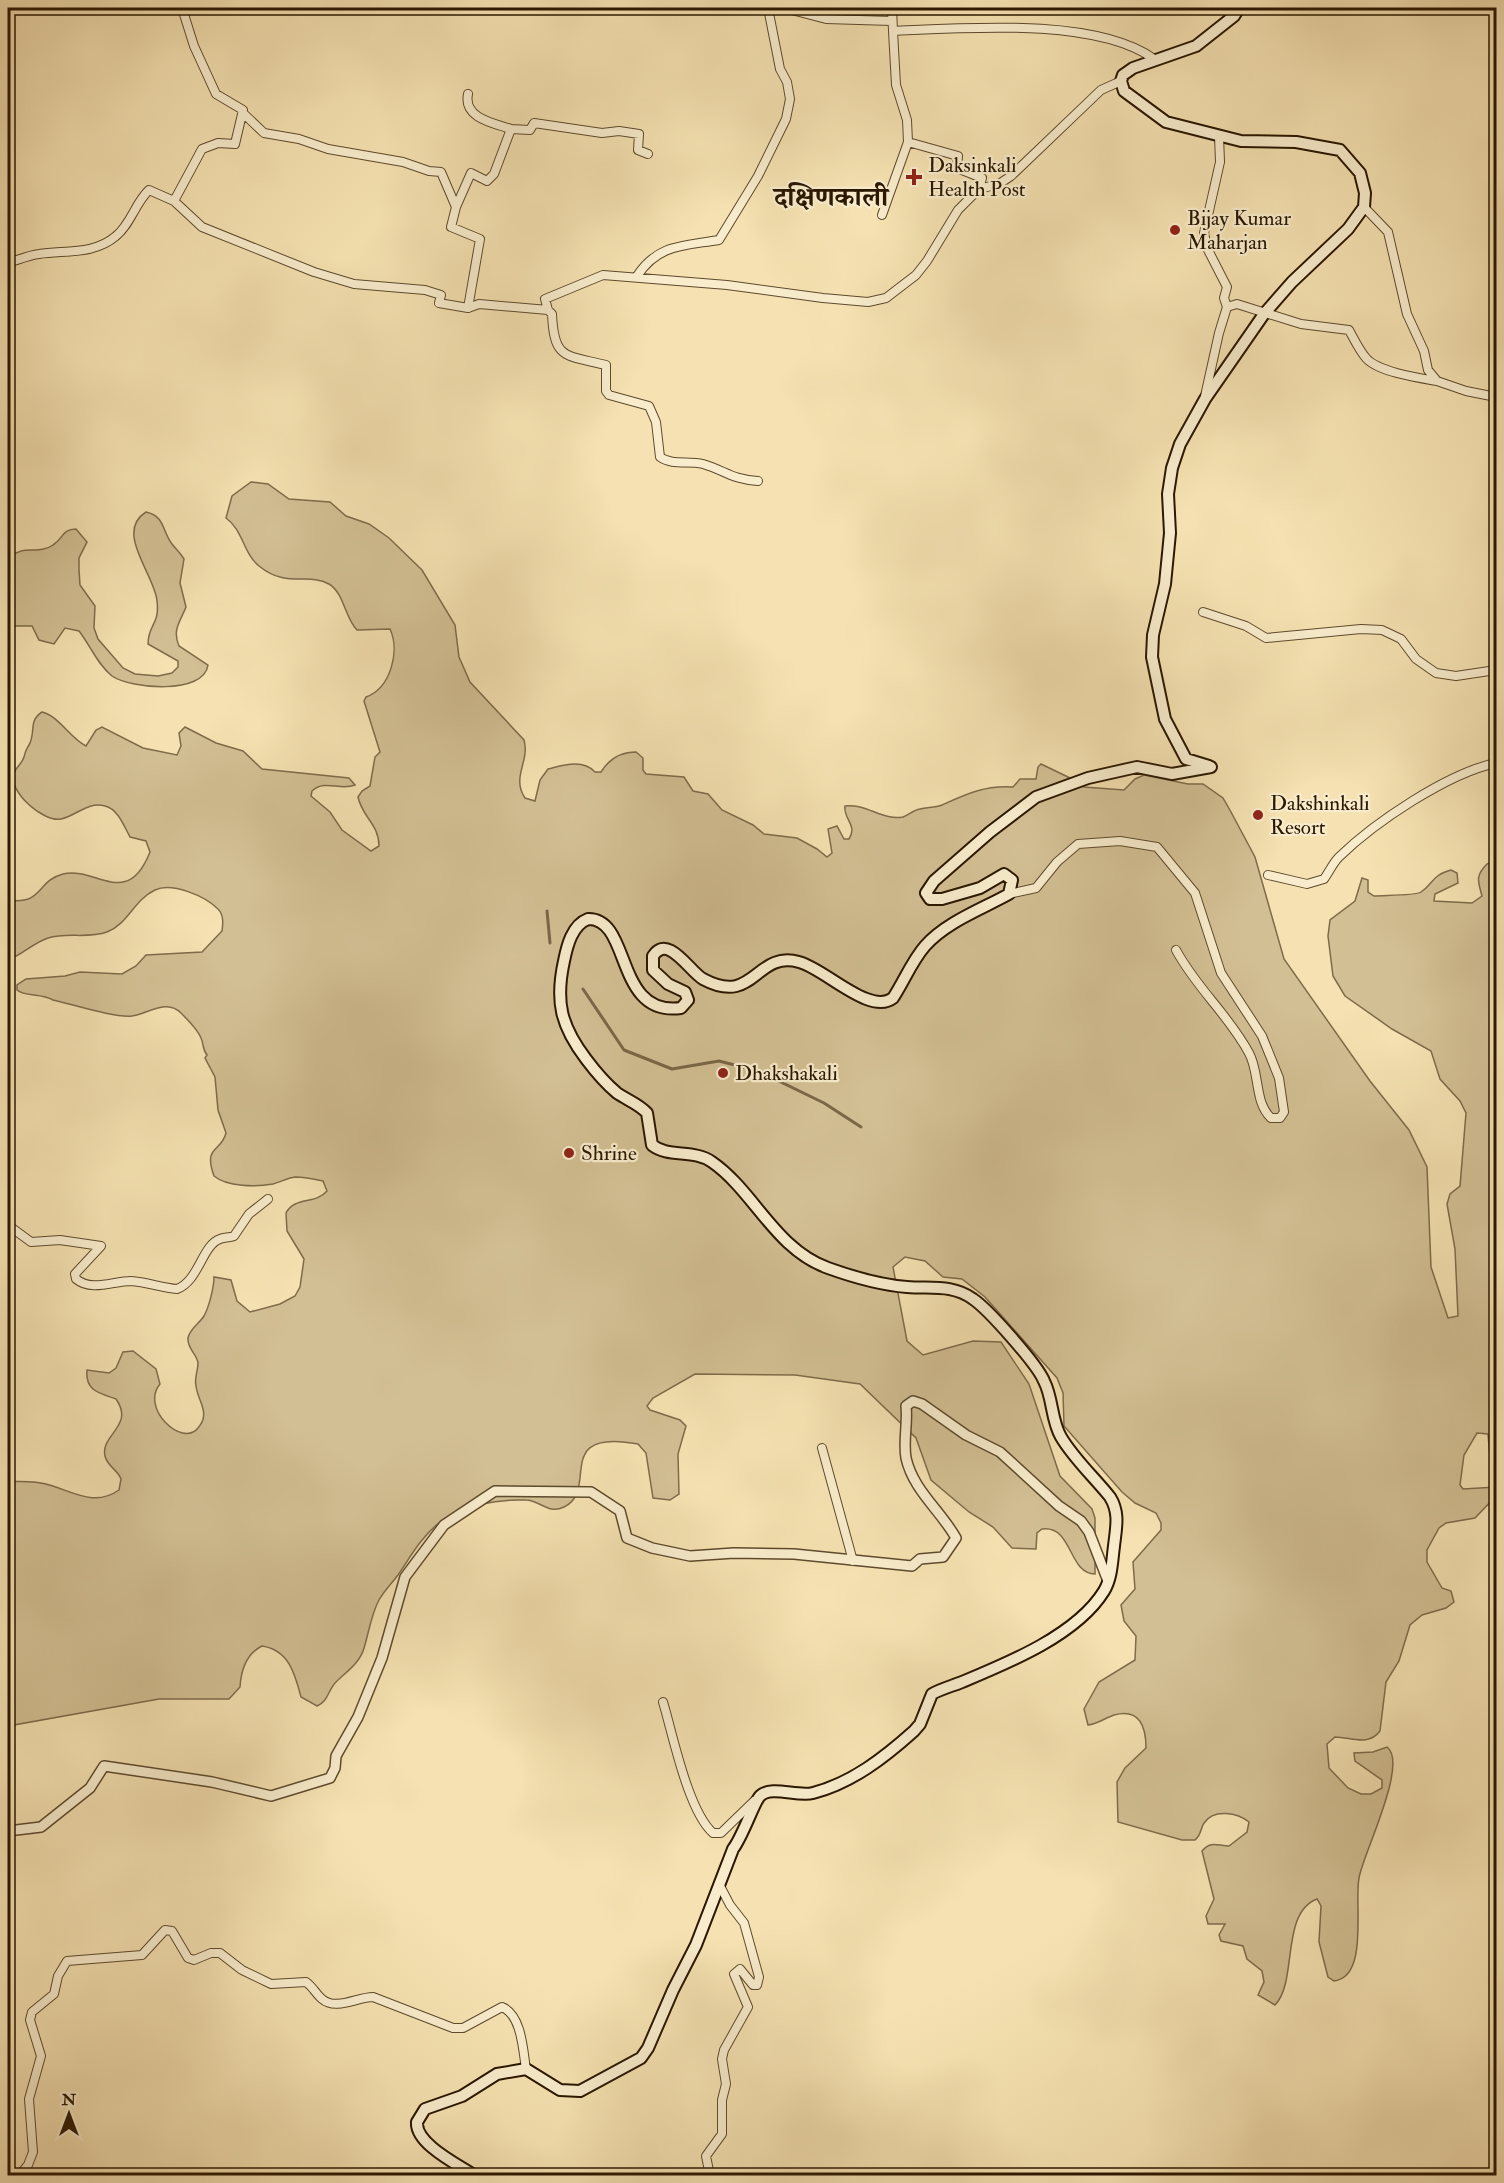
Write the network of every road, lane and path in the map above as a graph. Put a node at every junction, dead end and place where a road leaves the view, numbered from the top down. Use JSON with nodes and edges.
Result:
{"nodes":[{"id":1,"x":182,"y":8,"type":"edge"},
{"id":2,"x":768,"y":8,"type":"edge"},
{"id":3,"x":784,"y":8,"type":"edge"},
{"id":4,"x":892,"y":8,"type":"edge"},
{"id":5,"x":1239,"y":8,"type":"edge"},
{"id":6,"x":892,"y":21,"type":"junction"},
{"id":7,"x":892,"y":31,"type":"junction"},
{"id":8,"x":1154,"y":59,"type":"junction"},
{"id":9,"x":1121,"y":81,"type":"junction"},
{"id":10,"x":468,"y":94,"type":"dead end"},
{"id":11,"x":243,"y":113,"type":"junction"},
{"id":12,"x":511,"y":129,"type":"junction"},
{"id":13,"x":1219,"y":136,"type":"junction"},
{"id":14,"x":908,"y":142,"type":"junction"},
{"id":15,"x":648,"y":154,"type":"dead end"},
{"id":16,"x":979,"y":189,"type":"junction"},
{"id":17,"x":174,"y":201,"type":"junction"},
{"id":18,"x":456,"y":207,"type":"junction"},
{"id":19,"x":1364,"y":207,"type":"junction"},
{"id":20,"x":882,"y":215,"type":"dead end"},
{"id":21,"x":8,"y":263,"type":"edge"},
{"id":22,"x":637,"y":276,"type":"junction"},
{"id":23,"x":1227,"y":307,"type":"junction"},
{"id":24,"x":468,"y":308,"type":"junction"},
{"id":25,"x":548,"y":310,"type":"junction"},
{"id":26,"x":1264,"y":314,"type":"junction"},
{"id":27,"x":1437,"y":381,"type":"junction"},
{"id":28,"x":1497,"y":397,"type":"edge"},
{"id":29,"x":1205,"y":399,"type":"junction"},
{"id":30,"x":758,"y":481,"type":"dead end"},
{"id":31,"x":1203,"y":612,"type":"dead end"},
{"id":32,"x":1497,"y":670,"type":"edge"},
{"id":33,"x":1497,"y":763,"type":"edge"},
{"id":34,"x":1268,"y":875,"type":"dead end"},
{"id":35,"x":1009,"y":894,"type":"junction"},
{"id":36,"x":1176,"y":950,"type":"dead end"},
{"id":37,"x":268,"y":1199,"type":"dead end"},
{"id":38,"x":8,"y":1229,"type":"edge"},
{"id":39,"x":822,"y":1448,"type":"dead end"},
{"id":40,"x":853,"y":1561,"type":"junction"},
{"id":41,"x":1108,"y":1581,"type":"junction"},
{"id":42,"x":663,"y":1702,"type":"dead end"},
{"id":43,"x":759,"y":1797,"type":"junction"},
{"id":44,"x":8,"y":1831,"type":"edge"},
{"id":45,"x":719,"y":1884,"type":"junction"},
{"id":46,"x":526,"y":2069,"type":"junction"},
{"id":47,"x":19,"y":2175,"type":"edge"},
{"id":48,"x":476,"y":2175,"type":"edge"},
{"id":49,"x":710,"y":2175,"type":"edge"}],
"edges":[{"from":1,"to":11,"type":"street"},
{"from":2,"to":22,"type":"street"},
{"from":3,"to":6,"type":"street"},
{"from":4,"to":6,"type":"street"},
{"from":5,"to":8,"type":"main road"},
{"from":6,"to":7,"type":"street"},
{"from":7,"to":8,"type":"street"},
{"from":7,"to":14,"type":"street"},
{"from":8,"to":9,"type":"main road"},
{"from":9,"to":13,"type":"main road"},
{"from":9,"to":16,"type":"street"},
{"from":10,"to":12,"type":"street"},
{"from":11,"to":17,"type":"street"},
{"from":11,"to":18,"type":"street"},
{"from":12,"to":15,"type":"street"},
{"from":12,"to":18,"type":"street"},
{"from":13,"to":19,"type":"main road"},
{"from":13,"to":23,"type":"street"},
{"from":14,"to":16,"type":"street"},
{"from":14,"to":20,"type":"street"},
{"from":16,"to":22,"type":"street"},
{"from":17,"to":21,"type":"street"},
{"from":17,"to":24,"type":"street"},
{"from":18,"to":24,"type":"street"},
{"from":19,"to":26,"type":"main road"},
{"from":19,"to":27,"type":"street"},
{"from":22,"to":25,"type":"street"},
{"from":23,"to":26,"type":"street"},
{"from":23,"to":29,"type":"street"},
{"from":24,"to":25,"type":"street"},
{"from":25,"to":30,"type":"street"},
{"from":26,"to":27,"type":"street"},
{"from":26,"to":29,"type":"main road"},
{"from":27,"to":28,"type":"street"},
{"from":29,"to":35,"type":"main road"},
{"from":31,"to":32,"type":"street"},
{"from":33,"to":34,"type":"street"},
{"from":35,"to":36,"type":"street"},
{"from":35,"to":41,"type":"main road"},
{"from":37,"to":38,"type":"street"},
{"from":39,"to":40,"type":"street"},
{"from":40,"to":41,"type":"street"},
{"from":40,"to":44,"type":"street"},
{"from":41,"to":43,"type":"main road"},
{"from":42,"to":43,"type":"street"},
{"from":43,"to":45,"type":"main road"},
{"from":45,"to":46,"type":"main road"},
{"from":45,"to":49,"type":"street"},
{"from":46,"to":47,"type":"street"},
{"from":46,"to":48,"type":"main road"}]}
